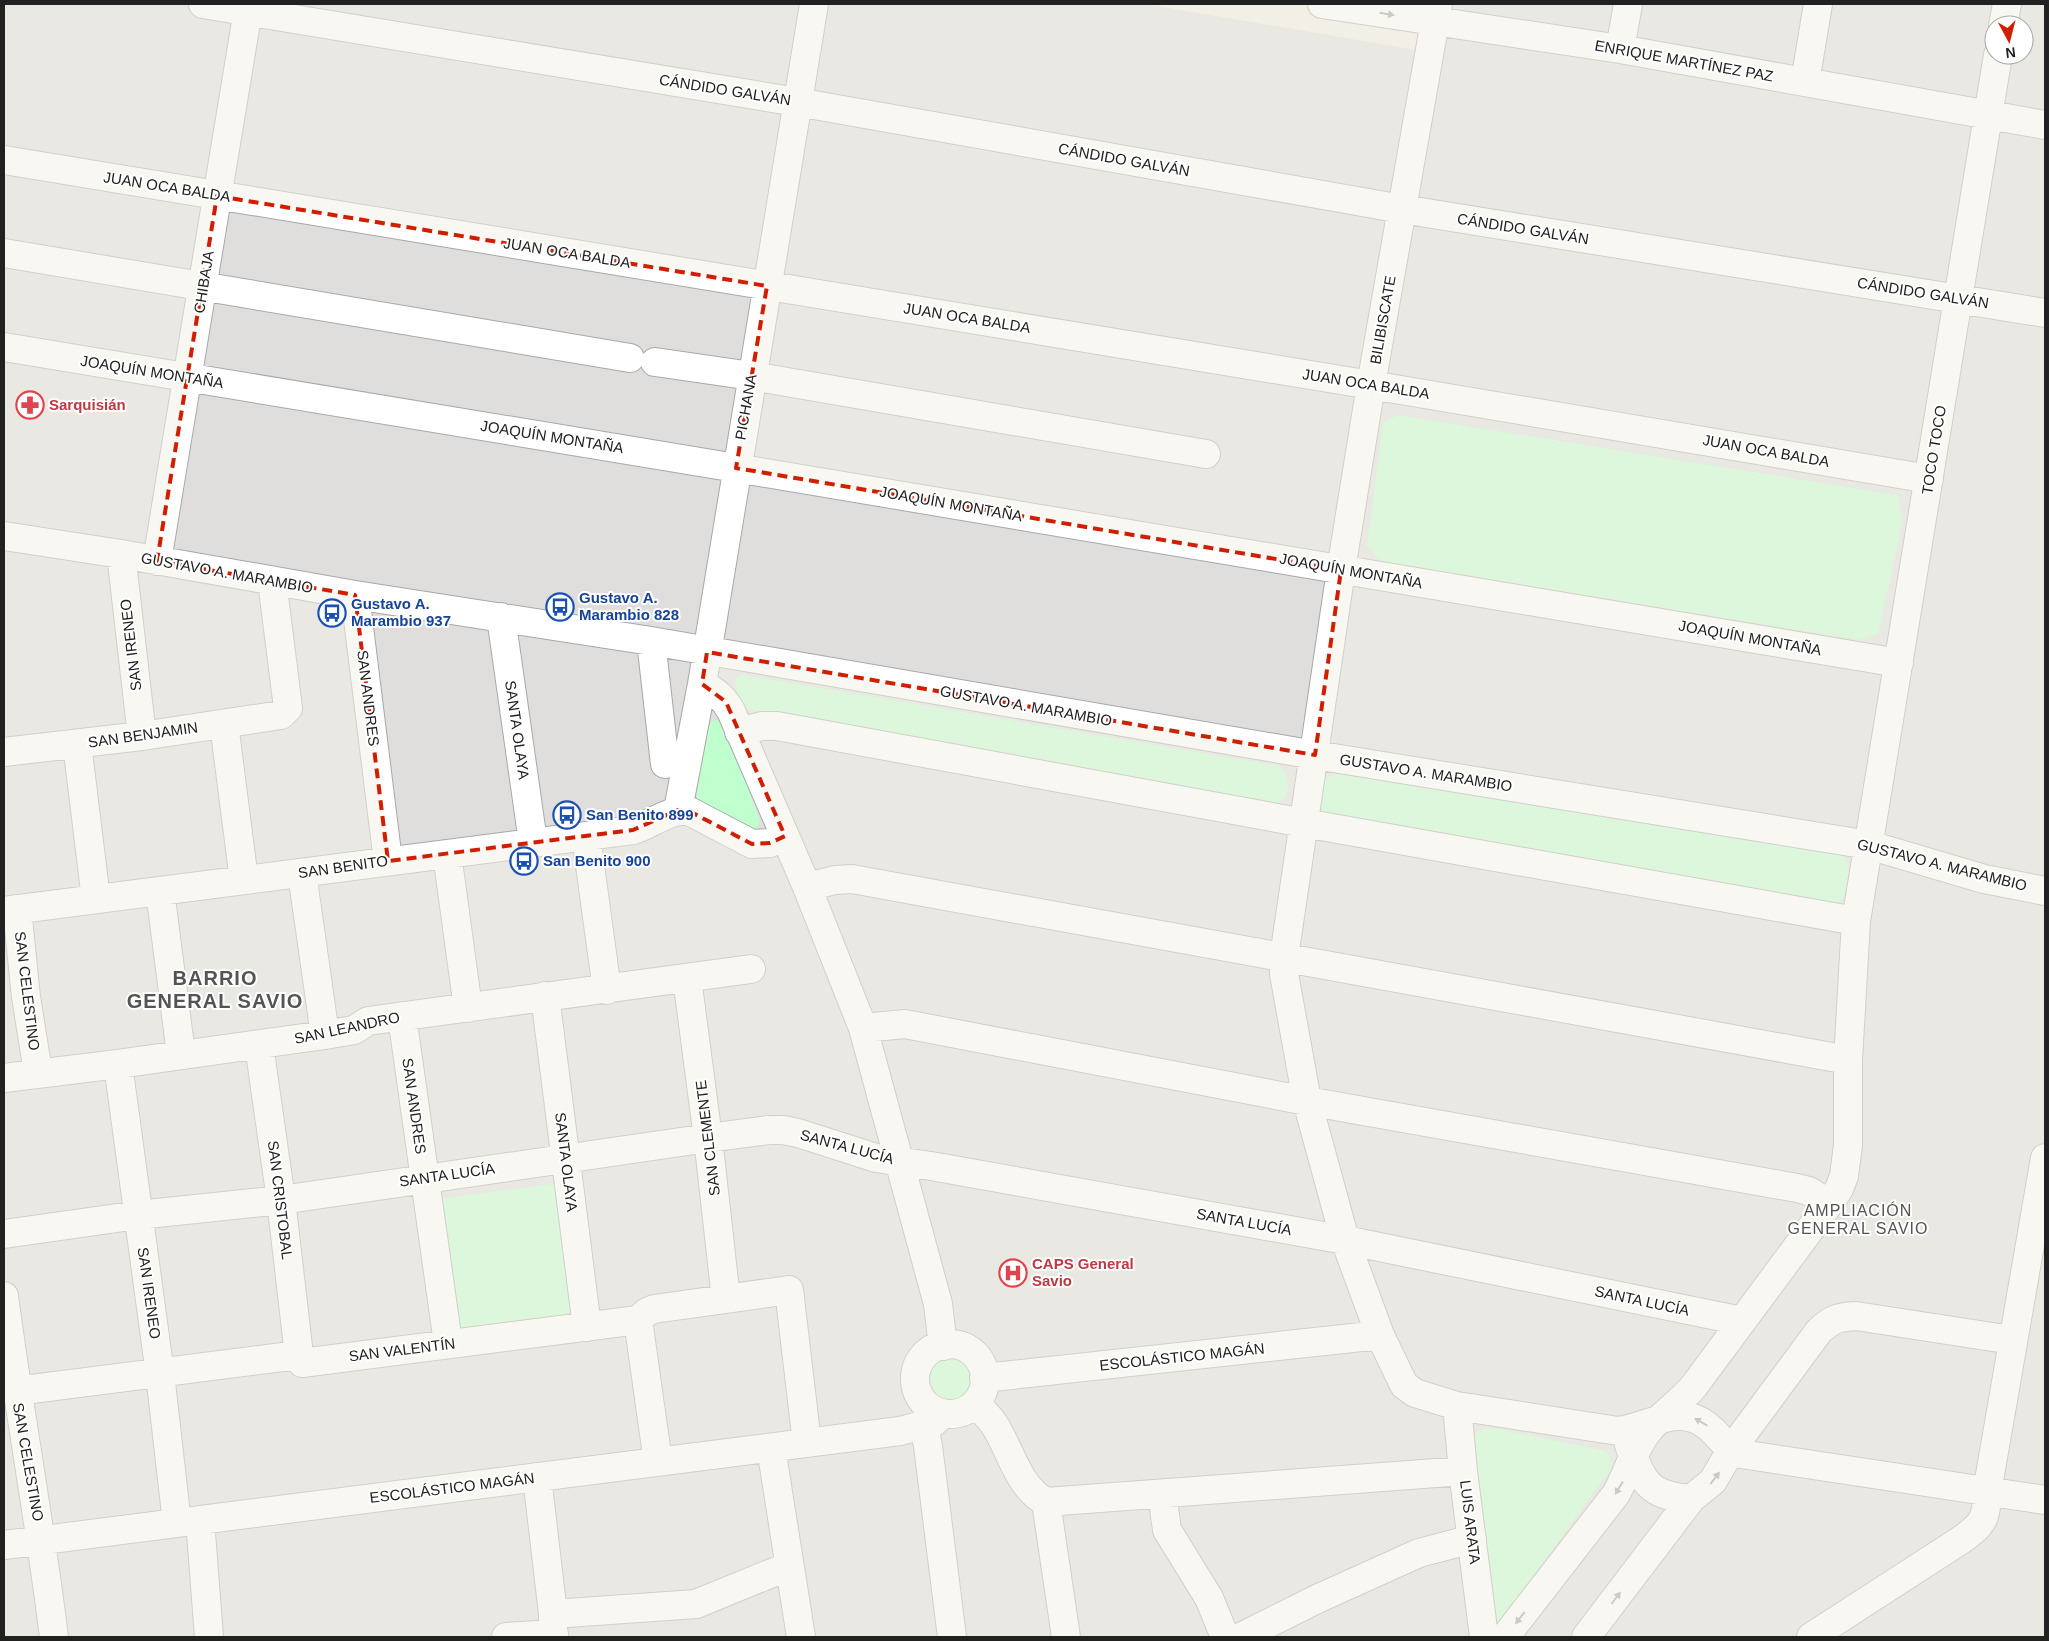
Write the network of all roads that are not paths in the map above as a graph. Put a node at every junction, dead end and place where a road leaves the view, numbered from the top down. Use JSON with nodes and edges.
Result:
{"nodes":[{"id":1,"x":203,"y":4,"type":"edge"},
{"id":2,"x":814,"y":4,"type":"edge"},
{"id":3,"x":1322,"y":4,"type":"edge"},
{"id":4,"x":1628,"y":4,"type":"edge"},
{"id":5,"x":1818,"y":4,"type":"edge"},
{"id":6,"x":249,"y":8,"type":"edge"},
{"id":7,"x":1437,"y":13,"type":"edge"},
{"id":8,"x":1620,"y":49,"type":"junction"},
{"id":9,"x":1996,"y":65,"type":"edge"},
{"id":10,"x":1805,"y":82,"type":"junction"},
{"id":11,"x":797,"y":102,"type":"junction"},
{"id":12,"x":1988,"y":115,"type":"junction"},
{"id":13,"x":2045,"y":125,"type":"edge"},
{"id":14,"x":4,"y":160,"type":"edge"},
{"id":15,"x":217,"y":196,"type":"junction"},
{"id":16,"x":1402,"y":209,"type":"junction"},
{"id":17,"x":4,"y":253,"type":"edge"},
{"id":18,"x":767,"y":286,"type":"junction"},
{"id":19,"x":203,"y":287,"type":"junction"},
{"id":20,"x":1959,"y":299,"type":"junction"},
{"id":21,"x":2045,"y":313,"type":"edge"},
{"id":22,"x":4,"y":348,"type":"edge"},
{"id":23,"x":752,"y":376,"type":"junction"},
{"id":24,"x":189,"y":378,"type":"junction"},
{"id":25,"x":1371,"y":385,"type":"junction"},
{"id":26,"x":1206,"y":454,"type":"dead end"},
{"id":27,"x":736,"y":468,"type":"junction"},
{"id":28,"x":1929,"y":479,"type":"junction"},
{"id":29,"x":4,"y":536,"type":"edge"},
{"id":30,"x":121,"y":554,"type":"junction"},
{"id":31,"x":158,"y":561,"type":"junction"},
{"id":32,"x":1342,"y":570,"type":"junction"},
{"id":33,"x":272,"y":580,"type":"junction"},
{"id":34,"x":355,"y":595,"type":"junction"},
{"id":35,"x":501,"y":617,"type":"junction"},
{"id":36,"x":651,"y":641,"type":"junction"},
{"id":37,"x":707,"y":652,"type":"junction"},
{"id":38,"x":1899,"y":663,"type":"junction"},
{"id":39,"x":702,"y":684,"type":"junction"},
{"id":40,"x":224,"y":724,"type":"junction"},
{"id":41,"x":739,"y":732,"type":"junction"},
{"id":42,"x":142,"y":736,"type":"junction"},
{"id":43,"x":77,"y":744,"type":"junction"},
{"id":44,"x":4,"y":752,"type":"edge"},
{"id":45,"x":1315,"y":755,"type":"junction"},
{"id":46,"x":665,"y":764,"type":"dead end"},
{"id":47,"x":678,"y":810,"type":"junction"},
{"id":48,"x":1304,"y":823,"type":"junction"},
{"id":49,"x":586,"y":836,"type":"junction"},
{"id":50,"x":785,"y":836,"type":"junction"},
{"id":51,"x":533,"y":842,"type":"junction"},
{"id":52,"x":1869,"y":845,"type":"junction"},
{"id":53,"x":447,"y":854,"type":"junction"},
{"id":54,"x":388,"y":861,"type":"junction"},
{"id":55,"x":302,"y":873,"type":"junction"},
{"id":56,"x":244,"y":880,"type":"junction"},
{"id":57,"x":808,"y":887,"type":"junction"},
{"id":58,"x":2045,"y":890,"type":"edge"},
{"id":59,"x":160,"y":891,"type":"junction"},
{"id":60,"x":96,"y":899,"type":"junction"},
{"id":61,"x":10,"y":910,"type":"edge"},
{"id":62,"x":1856,"y":921,"type":"junction"},
{"id":63,"x":1284,"y":957,"type":"junction"},
{"id":64,"x":751,"y":969,"type":"dead end"},
{"id":65,"x":687,"y":978,"type":"junction"},
{"id":66,"x":607,"y":990,"type":"junction"},
{"id":67,"x":546,"y":996,"type":"junction"},
{"id":68,"x":468,"y":1008,"type":"junction"},
{"id":69,"x":402,"y":1016,"type":"junction"},
{"id":70,"x":863,"y":1028,"type":"junction"},
{"id":71,"x":325,"y":1034,"type":"junction"},
{"id":72,"x":259,"y":1045,"type":"junction"},
{"id":73,"x":182,"y":1054,"type":"junction"},
{"id":74,"x":1848,"y":1060,"type":"junction"},
{"id":75,"x":118,"y":1064,"type":"junction"},
{"id":76,"x":38,"y":1072,"type":"junction"},
{"id":77,"x":4,"y":1078,"type":"edge"},
{"id":78,"x":1307,"y":1102,"type":"junction"},
{"id":79,"x":708,"y":1138,"type":"junction"},
{"id":80,"x":2045,"y":1158,"type":"edge"},
{"id":81,"x":566,"y":1159,"type":"junction"},
{"id":82,"x":900,"y":1162,"type":"junction"},
{"id":83,"x":424,"y":1178,"type":"junction"},
{"id":84,"x":281,"y":1200,"type":"junction"},
{"id":85,"x":1829,"y":1204,"type":"junction"},
{"id":86,"x":138,"y":1215,"type":"junction"},
{"id":87,"x":4,"y":1234,"type":"edge"},
{"id":88,"x":1345,"y":1240,"type":"junction"},
{"id":89,"x":4,"y":1296,"type":"edge"},
{"id":90,"x":726,"y":1299,"type":"junction"},
{"id":91,"x":638,"y":1320,"type":"junction"},
{"id":92,"x":1742,"y":1321,"type":"junction"},
{"id":93,"x":587,"y":1327,"type":"junction"},
{"id":94,"x":1380,"y":1335,"type":"junction"},
{"id":95,"x":2012,"y":1340,"type":"junction"},
{"id":96,"x":448,"y":1343,"type":"junction"},
{"id":97,"x":942,"y":1346,"type":"junction"},
{"id":98,"x":299,"y":1355,"type":"junction"},
{"id":99,"x":160,"y":1374,"type":"junction"},
{"id":100,"x":984,"y":1378,"type":"junction"},
{"id":101,"x":915,"y":1382,"type":"junction"},
{"id":102,"x":16,"y":1391,"type":"junction"},
{"id":103,"x":975,"y":1404,"type":"junction"},
{"id":104,"x":1457,"y":1406,"type":"junction"},
{"id":105,"x":1661,"y":1417,"type":"junction"},
{"id":106,"x":922,"y":1423,"type":"junction"},
{"id":107,"x":1618,"y":1432,"type":"junction"},
{"id":108,"x":807,"y":1443,"type":"junction"},
{"id":109,"x":771,"y":1448,"type":"junction"},
{"id":110,"x":1731,"y":1450,"type":"junction"},
{"id":111,"x":1633,"y":1456,"type":"junction"},
{"id":112,"x":658,"y":1462,"type":"junction"},
{"id":113,"x":1463,"y":1471,"type":"junction"},
{"id":114,"x":537,"y":1477,"type":"junction"},
{"id":115,"x":1987,"y":1492,"type":"junction"},
{"id":116,"x":1162,"y":1494,"type":"junction"},
{"id":117,"x":1691,"y":1499,"type":"junction"},
{"id":118,"x":2045,"y":1500,"type":"edge"},
{"id":119,"x":1046,"y":1502,"type":"junction"},
{"id":120,"x":188,"y":1521,"type":"junction"},
{"id":121,"x":42,"y":1539,"type":"junction"},
{"id":122,"x":1472,"y":1539,"type":"junction"},
{"id":123,"x":4,"y":1544,"type":"edge"},
{"id":124,"x":789,"y":1566,"type":"junction"},
{"id":125,"x":553,"y":1628,"type":"edge"},
{"id":126,"x":54,"y":1637,"type":"edge"},
{"id":127,"x":209,"y":1637,"type":"edge"},
{"id":128,"x":506,"y":1637,"type":"edge"},
{"id":129,"x":801,"y":1637,"type":"edge"},
{"id":130,"x":952,"y":1637,"type":"edge"},
{"id":131,"x":1066,"y":1637,"type":"edge"},
{"id":132,"x":1225,"y":1637,"type":"edge"},
{"id":133,"x":1241,"y":1637,"type":"edge"},
{"id":134,"x":1484,"y":1637,"type":"edge"},
{"id":135,"x":1505,"y":1637,"type":"edge"},
{"id":136,"x":1586,"y":1637,"type":"edge"},
{"id":137,"x":1810,"y":1637,"type":"edge"}],
"edges":[{"from":1,"to":6,"type":"street","name":"CÁNDIDO GALVÁN"},
{"from":2,"to":11,"type":"street","name":"PICHANA"},
{"from":3,"to":7,"type":"street","name":"ENRIQUE MARTÍNEZ PAZ","one_way":true},
{"from":4,"to":8,"type":"street"},
{"from":5,"to":10,"type":"street"},
{"from":6,"to":11,"type":"street","name":"CÁNDIDO GALVÁN"},
{"from":6,"to":15,"type":"street","name":"CHIBAJA"},
{"from":7,"to":8,"type":"street","name":"ENRIQUE MARTÍNEZ PAZ"},
{"from":7,"to":16,"type":"street","name":"BILIBISCATE"},
{"from":8,"to":10,"type":"street","name":"ENRIQUE MARTÍNEZ PAZ"},
{"from":9,"to":12,"type":"street","name":"TOCO TOCO"},
{"from":10,"to":12,"type":"street","name":"ENRIQUE MARTÍNEZ PAZ"},
{"from":11,"to":16,"type":"street","name":"CÁNDIDO GALVÁN"},
{"from":11,"to":18,"type":"street","name":"PICHANA"},
{"from":12,"to":13,"type":"street","name":"ENRIQUE MARTÍNEZ PAZ"},
{"from":12,"to":20,"type":"street","name":"TOCO TOCO"},
{"from":14,"to":15,"type":"street","name":"JUAN OCA BALDA"},
{"from":15,"to":18,"type":"street","name":"JUAN OCA BALDA"},
{"from":15,"to":19,"type":"street","name":"CHIBAJA"},
{"from":16,"to":20,"type":"street","name":"CÁNDIDO GALVÁN"},
{"from":16,"to":25,"type":"street","name":"BILIBISCATE"},
{"from":17,"to":19,"type":"street"},
{"from":18,"to":23,"type":"street","name":"PICHANA"},
{"from":18,"to":25,"type":"street","name":"JUAN OCA BALDA"},
{"from":19,"to":23,"type":"street"},
{"from":19,"to":24,"type":"street","name":"CHIBAJA"},
{"from":20,"to":21,"type":"street","name":"CÁNDIDO GALVÁN"},
{"from":20,"to":28,"type":"street","name":"TOCO TOCO"},
{"from":22,"to":24,"type":"street","name":"JOAQUÍN MONTAÑA"},
{"from":23,"to":26,"type":"street"},
{"from":23,"to":27,"type":"street","name":"PICHANA"},
{"from":24,"to":27,"type":"street","name":"JOAQUÍN MONTAÑA"},
{"from":24,"to":31,"type":"street","name":"CHIBAJA"},
{"from":25,"to":28,"type":"street","name":"JUAN OCA BALDA"},
{"from":25,"to":32,"type":"street","name":"BILIBISCATE"},
{"from":27,"to":32,"type":"street","name":"JOAQUÍN MONTAÑA"},
{"from":27,"to":37,"type":"street","name":"PICHANA"},
{"from":28,"to":38,"type":"street","name":"TOCO TOCO"},
{"from":29,"to":30,"type":"street","name":"GUSTAVO A. MARAMBIO"},
{"from":30,"to":31,"type":"street","name":"GUSTAVO A. MARAMBIO"},
{"from":30,"to":42,"type":"street","name":"SAN IRENEO"},
{"from":31,"to":33,"type":"street","name":"GUSTAVO A. MARAMBIO"},
{"from":32,"to":38,"type":"street","name":"JOAQUÍN MONTAÑA"},
{"from":32,"to":45,"type":"street","name":"BILIBISCATE"},
{"from":33,"to":34,"type":"street","name":"GUSTAVO A. MARAMBIO"},
{"from":33,"to":40,"type":"street","name":"SAN BENJAMIN"},
{"from":34,"to":35,"type":"street","name":"GUSTAVO A. MARAMBIO"},
{"from":34,"to":54,"type":"street","name":"SAN ANDRES"},
{"from":35,"to":36,"type":"street","name":"GUSTAVO A. MARAMBIO"},
{"from":35,"to":51,"type":"street","name":"SANTA OLAYA"},
{"from":36,"to":37,"type":"street","name":"GUSTAVO A. MARAMBIO"},
{"from":36,"to":46,"type":"street"},
{"from":37,"to":39,"type":"street","name":"PICHANA"},
{"from":37,"to":45,"type":"street","name":"GUSTAVO A. MARAMBIO"},
{"from":38,"to":52,"type":"street","name":"TOCO TOCO"},
{"from":39,"to":41,"type":"street"},
{"from":39,"to":47,"type":"street","name":"PICHANA"},
{"from":40,"to":42,"type":"street","name":"SAN BENJAMIN"},
{"from":40,"to":56,"type":"street"},
{"from":41,"to":48,"type":"street"},
{"from":41,"to":50,"type":"street"},
{"from":42,"to":43,"type":"street","name":"SAN BENJAMIN"},
{"from":43,"to":44,"type":"street","name":"SAN BENJAMIN"},
{"from":43,"to":60,"type":"street"},
{"from":45,"to":48,"type":"street","name":"BILIBISCATE"},
{"from":45,"to":52,"type":"street","name":"GUSTAVO A. MARAMBIO"},
{"from":47,"to":49,"type":"street","name":"SAN BENITO"},
{"from":47,"to":50,"type":"street"},
{"from":48,"to":62,"type":"street"},
{"from":48,"to":63,"type":"street","name":"BILIBISCATE"},
{"from":49,"to":51,"type":"street","name":"SAN BENITO"},
{"from":49,"to":66,"type":"street"},
{"from":50,"to":57,"type":"street"},
{"from":51,"to":53,"type":"street","name":"SAN BENITO"},
{"from":52,"to":58,"type":"street","name":"GUSTAVO A. MARAMBIO"},
{"from":52,"to":62,"type":"street","name":"TOCO TOCO"},
{"from":53,"to":54,"type":"street","name":"SAN BENITO"},
{"from":53,"to":68,"type":"street"},
{"from":54,"to":55,"type":"street","name":"SAN BENITO"},
{"from":55,"to":56,"type":"street","name":"SAN BENITO"},
{"from":55,"to":71,"type":"street"},
{"from":56,"to":59,"type":"street","name":"SAN BENITO"},
{"from":57,"to":63,"type":"street"},
{"from":57,"to":70,"type":"street"},
{"from":59,"to":60,"type":"street","name":"SAN BENITO"},
{"from":59,"to":73,"type":"street"},
{"from":60,"to":61,"type":"street","name":"SAN BENITO"},
{"from":61,"to":76,"type":"street","name":"SAN CELESTINO"},
{"from":62,"to":74,"type":"street","name":"TOCO TOCO"},
{"from":63,"to":74,"type":"street"},
{"from":63,"to":78,"type":"street","name":"BILIBISCATE"},
{"from":64,"to":65,"type":"street","name":"SAN LEANDRO"},
{"from":65,"to":66,"type":"street","name":"SAN LEANDRO"},
{"from":65,"to":79,"type":"street","name":"SAN CLEMENTE"},
{"from":66,"to":67,"type":"street","name":"SAN LEANDRO"},
{"from":67,"to":68,"type":"street","name":"SAN LEANDRO"},
{"from":67,"to":81,"type":"street","name":"SANTA OLAYA"},
{"from":68,"to":69,"type":"street","name":"SAN LEANDRO"},
{"from":69,"to":71,"type":"street","name":"SAN LEANDRO"},
{"from":69,"to":83,"type":"street","name":"SAN ANDRES"},
{"from":70,"to":78,"type":"street"},
{"from":70,"to":82,"type":"street"},
{"from":71,"to":72,"type":"street","name":"SAN LEANDRO"},
{"from":72,"to":73,"type":"street","name":"SAN LEANDRO"},
{"from":72,"to":84,"type":"street","name":"SAN CRISTOBAL"},
{"from":73,"to":75,"type":"street","name":"SAN LEANDRO"},
{"from":74,"to":85,"type":"street","name":"TOCO TOCO"},
{"from":75,"to":76,"type":"street","name":"SAN LEANDRO"},
{"from":75,"to":86,"type":"street","name":"SAN IRENEO"},
{"from":76,"to":77,"type":"street","name":"SAN LEANDRO"},
{"from":78,"to":85,"type":"street"},
{"from":78,"to":88,"type":"street","name":"BILIBISCATE"},
{"from":79,"to":81,"type":"street","name":"SANTA LUCÍA"},
{"from":79,"to":82,"type":"street","name":"SANTA LUCÍA"},
{"from":79,"to":90,"type":"street","name":"SAN CLEMENTE"},
{"from":80,"to":95,"type":"street"},
{"from":81,"to":83,"type":"street","name":"SANTA LUCÍA"},
{"from":81,"to":93,"type":"street","name":"SANTA OLAYA"},
{"from":82,"to":88,"type":"street","name":"SANTA LUCÍA"},
{"from":82,"to":97,"type":"street"},
{"from":83,"to":84,"type":"street","name":"SANTA LUCÍA"},
{"from":83,"to":96,"type":"street","name":"SAN ANDRES"},
{"from":84,"to":86,"type":"street","name":"SANTA LUCÍA"},
{"from":84,"to":98,"type":"street","name":"SAN CRISTOBAL"},
{"from":85,"to":92,"type":"street","name":"TOCO TOCO"},
{"from":86,"to":87,"type":"street","name":"SANTA LUCÍA"},
{"from":86,"to":99,"type":"street","name":"SAN IRENEO"},
{"from":88,"to":92,"type":"street","name":"SANTA LUCÍA"},
{"from":88,"to":94,"type":"street","name":"BILIBISCATE"},
{"from":89,"to":102,"type":"street","name":"SAN CELESTINO"},
{"from":90,"to":91,"type":"street","name":"SAN VALENTÍN"},
{"from":90,"to":108,"type":"street","name":"SAN VALENTÍN"},
{"from":91,"to":93,"type":"street","name":"SAN VALENTÍN"},
{"from":91,"to":112,"type":"street"},
{"from":92,"to":105,"type":"street","name":"TOCO TOCO"},
{"from":93,"to":96,"type":"street","name":"SAN VALENTÍN"},
{"from":94,"to":100,"type":"street","name":"ESCOLÁSTICO MAGÁN"},
{"from":94,"to":104,"type":"street","name":"BILIBISCATE"},
{"from":95,"to":110,"type":"street"},
{"from":95,"to":115,"type":"street"},
{"from":96,"to":98,"type":"street","name":"SAN VALENTÍN"},
{"from":97,"to":100,"type":"street"},
{"from":97,"to":101,"type":"street"},
{"from":98,"to":99,"type":"street","name":"SAN VALENTÍN"},
{"from":99,"to":102,"type":"street","name":"SAN VALENTÍN"},
{"from":99,"to":120,"type":"street","name":"SAN IRENEO"},
{"from":100,"to":103,"type":"street"},
{"from":101,"to":106,"type":"street"},
{"from":101,"to":106,"type":"street"},
{"from":102,"to":121,"type":"street","name":"SAN CELESTINO"},
{"from":103,"to":106,"type":"street","name":"ESCOLÁSTICO MAGÁN"},
{"from":103,"to":119,"type":"street"},
{"from":104,"to":107,"type":"street","name":"BILIBISCATE"},
{"from":104,"to":113,"type":"street","name":"LUIS ARATA"},
{"from":105,"to":107,"type":"street"},
{"from":110,"to":105,"type":"street","one_way":true},
{"from":105,"to":111,"type":"street"},
{"from":106,"to":108,"type":"street","name":"ESCOLÁSTICO MAGÁN"},
{"from":106,"to":130,"type":"street"},
{"from":107,"to":111,"type":"street"},
{"from":108,"to":109,"type":"street","name":"ESCOLÁSTICO MAGÁN"},
{"from":109,"to":112,"type":"street","name":"ESCOLÁSTICO MAGÁN"},
{"from":109,"to":124,"type":"street"},
{"from":110,"to":115,"type":"street"},
{"from":117,"to":110,"type":"street","one_way":true},
{"from":111,"to":117,"type":"street"},
{"from":111,"to":135,"type":"street","one_way":true},
{"from":112,"to":114,"type":"street","name":"ESCOLÁSTICO MAGÁN"},
{"from":113,"to":116,"type":"street"},
{"from":113,"to":122,"type":"street","name":"LUIS ARATA"},
{"from":114,"to":120,"type":"street","name":"ESCOLÁSTICO MAGÁN"},
{"from":114,"to":125,"type":"street"},
{"from":115,"to":118,"type":"street"},
{"from":115,"to":137,"type":"street"},
{"from":116,"to":119,"type":"street"},
{"from":116,"to":132,"type":"street"},
{"from":136,"to":117,"type":"street","one_way":true},
{"from":119,"to":131,"type":"street"},
{"from":120,"to":121,"type":"street","name":"ESCOLÁSTICO MAGÁN"},
{"from":120,"to":127,"type":"street","name":"SAN IRENEO"},
{"from":121,"to":123,"type":"street","name":"ESCOLÁSTICO MAGÁN"},
{"from":121,"to":126,"type":"street","name":"SAN CELESTINO"},
{"from":122,"to":133,"type":"street"},
{"from":122,"to":134,"type":"street","name":"LUIS ARATA"},
{"from":124,"to":125,"type":"street"},
{"from":124,"to":129,"type":"street"},
{"from":125,"to":128,"type":"street"}]}
